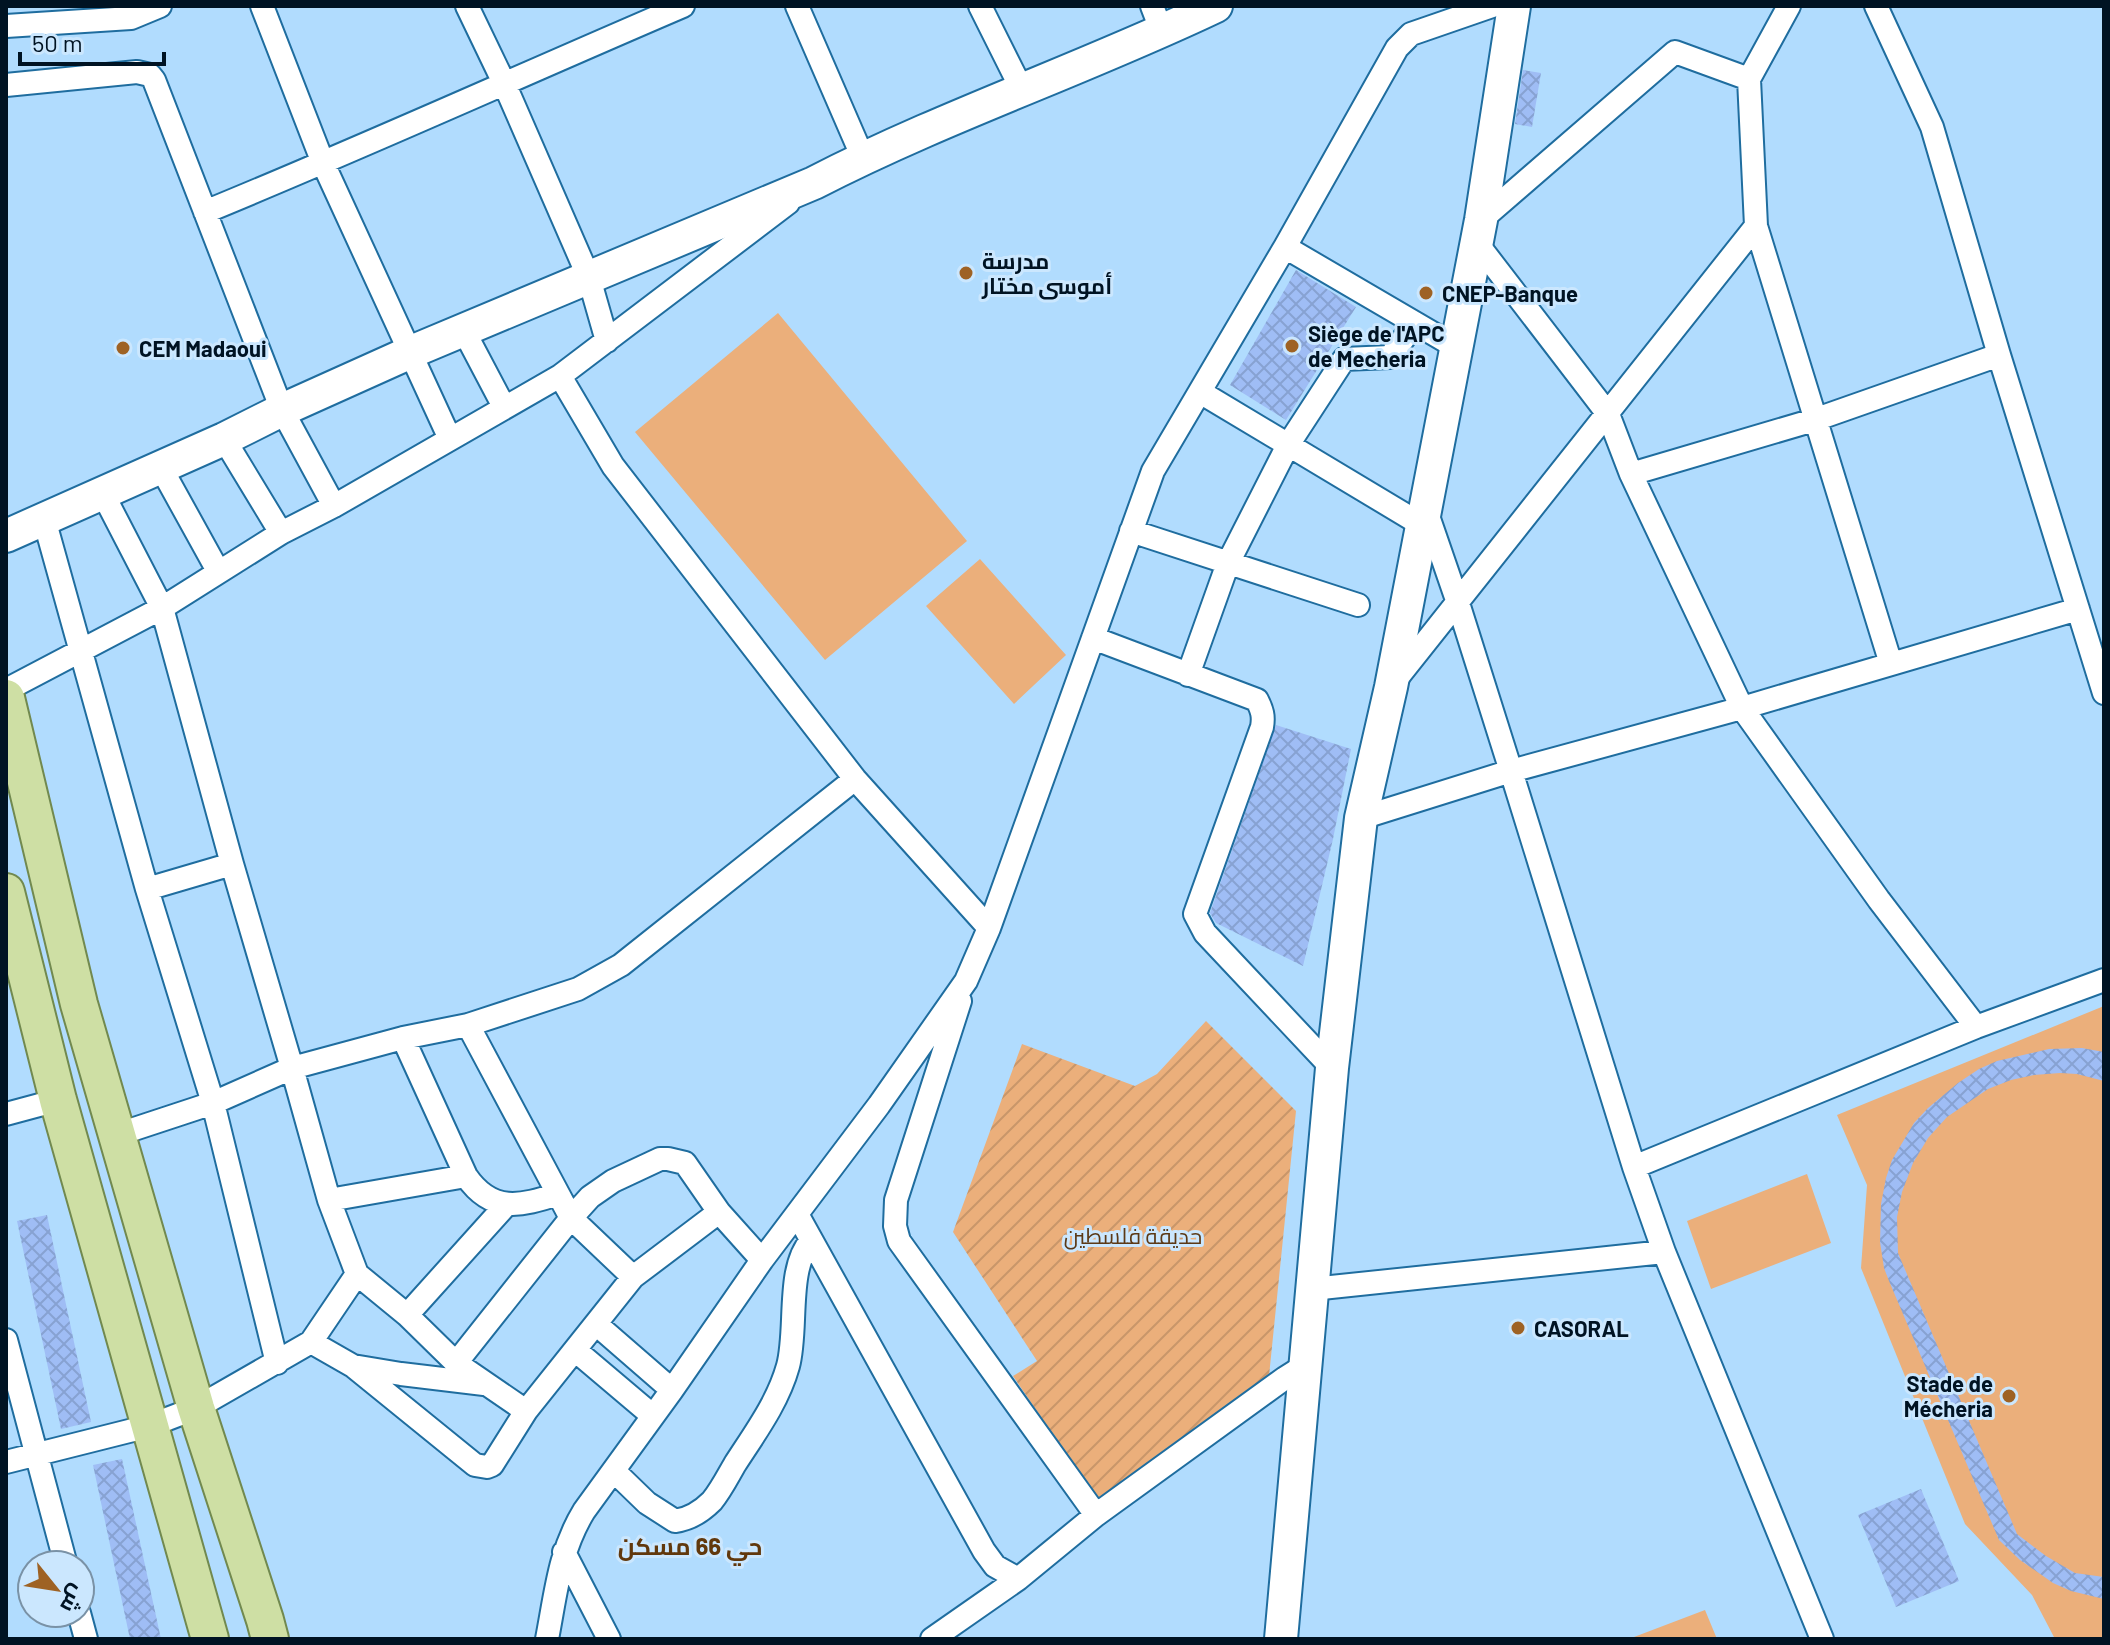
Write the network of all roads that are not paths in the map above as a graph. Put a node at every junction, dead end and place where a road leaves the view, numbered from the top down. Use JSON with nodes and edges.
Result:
{"nodes":[{"id":1,"x":160,"y":6,"type":"edge"},
{"id":2,"x":262,"y":6,"type":"edge"},
{"id":3,"x":467,"y":6,"type":"edge"},
{"id":4,"x":683,"y":6,"type":"edge"},
{"id":5,"x":797,"y":6,"type":"edge"},
{"id":6,"x":980,"y":6,"type":"edge"},
{"id":7,"x":1216,"y":6,"type":"edge"},
{"id":8,"x":1492,"y":6,"type":"edge"},
{"id":9,"x":1514,"y":6,"type":"edge"},
{"id":10,"x":1789,"y":6,"type":"edge"},
{"id":11,"x":1876,"y":6,"type":"edge"},
{"id":12,"x":1157,"y":19,"type":"edge"},
{"id":13,"x":6,"y":26,"type":"edge"},
{"id":14,"x":1749,"y":79,"type":"junction"},
{"id":15,"x":504,"y":83,"type":"junction"},
{"id":16,"x":6,"y":85,"type":"edge"},
{"id":17,"x":1022,"y":90,"type":"junction"},
{"id":18,"x":863,"y":158,"type":"junction"},
{"id":19,"x":323,"y":163,"type":"junction"},
{"id":20,"x":814,"y":183,"type":"junction"},
{"id":21,"x":205,"y":212,"type":"junction"},
{"id":22,"x":1756,"y":226,"type":"junction"},
{"id":23,"x":1478,"y":231,"type":"junction"},
{"id":24,"x":1285,"y":247,"type":"junction"},
{"id":25,"x":589,"y":278,"type":"junction"},
{"id":26,"x":1415,"y":323,"type":"junction"},
{"id":27,"x":464,"y":331,"type":"junction"},
{"id":28,"x":607,"y":341,"type":"junction"},
{"id":29,"x":1456,"y":347,"type":"junction"},
{"id":30,"x":411,"y":352,"type":"junction"},
{"id":31,"x":1999,"y":355,"type":"junction"},
{"id":32,"x":560,"y":376,"type":"junction"},
{"id":33,"x":1200,"y":392,"type":"junction"},
{"id":34,"x":504,"y":407,"type":"junction"},
{"id":35,"x":282,"y":410,"type":"junction"},
{"id":36,"x":1608,"y":414,"type":"junction"},
{"id":37,"x":1814,"y":420,"type":"junction"},
{"id":38,"x":224,"y":439,"type":"junction"},
{"id":39,"x":450,"y":439,"type":"junction"},
{"id":40,"x":1288,"y":445,"type":"junction"},
{"id":41,"x":160,"y":466,"type":"junction"},
{"id":42,"x":1631,"y":474,"type":"junction"},
{"id":43,"x":103,"y":494,"type":"junction"},
{"id":44,"x":334,"y":506,"type":"junction"},
{"id":45,"x":1424,"y":517,"type":"junction"},
{"id":46,"x":44,"y":519,"type":"junction"},
{"id":47,"x":1131,"y":531,"type":"junction"},
{"id":48,"x":281,"y":533,"type":"junction"},
{"id":49,"x":6,"y":536,"type":"edge"},
{"id":50,"x":1228,"y":563,"type":"junction"},
{"id":51,"x":218,"y":571,"type":"junction"},
{"id":52,"x":1458,"y":603,"type":"junction"},
{"id":53,"x":1358,"y":605,"type":"dead end"},
{"id":54,"x":162,"y":608,"type":"junction"},
{"id":55,"x":2078,"y":609,"type":"junction"},
{"id":56,"x":1093,"y":638,"type":"junction"},
{"id":57,"x":81,"y":651,"type":"junction"},
{"id":58,"x":1891,"y":664,"type":"junction"},
{"id":59,"x":1188,"y":675,"type":"junction"},
{"id":60,"x":1391,"y":687,"type":"junction"},
{"id":61,"x":6,"y":690,"type":"edge"},
{"id":62,"x":2104,"y":693,"type":"edge"},
{"id":63,"x":6,"y":698,"type":"edge"},
{"id":64,"x":1742,"y":708,"type":"junction"},
{"id":65,"x":1511,"y":771,"type":"junction"},
{"id":66,"x":855,"y":779,"type":"junction"},
{"id":67,"x":1361,"y":818,"type":"junction"},
{"id":68,"x":232,"y":864,"type":"junction"},
{"id":69,"x":147,"y":889,"type":"junction"},
{"id":70,"x":6,"y":892,"type":"edge"},
{"id":71,"x":989,"y":928,"type":"junction"},
{"id":72,"x":17,"y":979,"type":"edge"},
{"id":73,"x":2104,"y":980,"type":"edge"},
{"id":74,"x":966,"y":981,"type":"junction"},
{"id":75,"x":468,"y":1025,"type":"junction"},
{"id":76,"x":1976,"y":1027,"type":"junction"},
{"id":77,"x":403,"y":1038,"type":"junction"},
{"id":78,"x":292,"y":1068,"type":"junction"},
{"id":79,"x":1332,"y":1068,"type":"junction"},
{"id":80,"x":58,"y":1100,"type":"junction"},
{"id":81,"x":213,"y":1103,"type":"junction"},
{"id":82,"x":6,"y":1114,"type":"edge"},
{"id":83,"x":116,"y":1135,"type":"junction"},
{"id":84,"x":1634,"y":1167,"type":"junction"},
{"id":85,"x":466,"y":1176,"type":"junction"},
{"id":86,"x":558,"y":1194,"type":"junction"},
{"id":87,"x":329,"y":1200,"type":"junction"},
{"id":88,"x":506,"y":1205,"type":"junction"},
{"id":89,"x":719,"y":1212,"type":"junction"},
{"id":90,"x":797,"y":1214,"type":"junction"},
{"id":91,"x":571,"y":1218,"type":"junction"},
{"id":92,"x":811,"y":1241,"type":"junction"},
{"id":93,"x":1664,"y":1252,"type":"junction"},
{"id":94,"x":762,"y":1260,"type":"junction"},
{"id":95,"x":357,"y":1274,"type":"junction"},
{"id":96,"x":633,"y":1277,"type":"junction"},
{"id":97,"x":1312,"y":1289,"type":"junction"},
{"id":98,"x":407,"y":1315,"type":"junction"},
{"id":99,"x":596,"y":1324,"type":"junction"},
{"id":100,"x":6,"y":1340,"type":"edge"},
{"id":101,"x":311,"y":1342,"type":"junction"},
{"id":102,"x":575,"y":1350,"type":"junction"},
{"id":103,"x":277,"y":1363,"type":"junction"},
{"id":104,"x":456,"y":1363,"type":"junction"},
{"id":105,"x":353,"y":1366,"type":"junction"},
{"id":106,"x":1304,"y":1366,"type":"junction"},
{"id":107,"x":485,"y":1384,"type":"junction"},
{"id":108,"x":672,"y":1390,"type":"junction"},
{"id":109,"x":196,"y":1408,"type":"junction"},
{"id":110,"x":526,"y":1411,"type":"junction"},
{"id":111,"x":653,"y":1416,"type":"junction"},
{"id":112,"x":149,"y":1426,"type":"junction"},
{"id":113,"x":37,"y":1455,"type":"junction"},
{"id":114,"x":6,"y":1462,"type":"edge"},
{"id":115,"x":614,"y":1471,"type":"junction"},
{"id":116,"x":1096,"y":1515,"type":"junction"},
{"id":117,"x":62,"y":1549,"type":"edge"},
{"id":118,"x":564,"y":1552,"type":"junction"},
{"id":119,"x":1018,"y":1579,"type":"junction"},
{"id":120,"x":210,"y":1639,"type":"edge"},
{"id":121,"x":270,"y":1639,"type":"edge"},
{"id":122,"x":547,"y":1639,"type":"edge"},
{"id":123,"x":609,"y":1639,"type":"edge"},
{"id":124,"x":932,"y":1639,"type":"edge"},
{"id":125,"x":1281,"y":1639,"type":"edge"},
{"id":126,"x":1822,"y":1639,"type":"edge"}],
"edges":[{"from":1,"to":13,"type":"street"},
{"from":2,"to":19,"type":"street"},
{"from":3,"to":15,"type":"street"},
{"from":4,"to":15,"type":"street"},
{"from":5,"to":18,"type":"street"},
{"from":6,"to":17,"type":"street"},
{"from":7,"to":12,"type":"main road"},
{"from":8,"to":24,"type":"street"},
{"from":9,"to":23,"type":"main road"},
{"from":10,"to":14,"type":"street"},
{"from":11,"to":31,"type":"street"},
{"from":12,"to":17,"type":"main road"},
{"from":14,"to":22,"type":"street"},
{"from":14,"to":23,"type":"street"},
{"from":15,"to":19,"type":"street"},
{"from":15,"to":25,"type":"street"},
{"from":16,"to":21,"type":"street"},
{"from":17,"to":18,"type":"main road"},
{"from":18,"to":20,"type":"main road"},
{"from":19,"to":21,"type":"street"},
{"from":19,"to":30,"type":"street"},
{"from":20,"to":25,"type":"main road"},
{"from":20,"to":28,"type":"street"},
{"from":21,"to":35,"type":"street"},
{"from":22,"to":36,"type":"street"},
{"from":22,"to":37,"type":"street"},
{"from":23,"to":29,"type":"main road"},
{"from":23,"to":36,"type":"street"},
{"from":24,"to":26,"type":"street"},
{"from":24,"to":33,"type":"street"},
{"from":25,"to":27,"type":"main road"},
{"from":25,"to":28,"type":"street"},
{"from":26,"to":29,"type":"street"},
{"from":26,"to":40,"type":"street"},
{"from":27,"to":30,"type":"main road"},
{"from":27,"to":34,"type":"street"},
{"from":28,"to":32,"type":"street"},
{"from":29,"to":45,"type":"main road"},
{"from":30,"to":35,"type":"main road"},
{"from":30,"to":39,"type":"street"},
{"from":31,"to":37,"type":"street"},
{"from":31,"to":55,"type":"street"},
{"from":32,"to":34,"type":"street"},
{"from":32,"to":66,"type":"street"},
{"from":33,"to":40,"type":"street"},
{"from":33,"to":47,"type":"street"},
{"from":34,"to":39,"type":"street"},
{"from":35,"to":38,"type":"main road"},
{"from":35,"to":44,"type":"street"},
{"from":36,"to":42,"type":"street"},
{"from":36,"to":52,"type":"street"},
{"from":37,"to":42,"type":"street"},
{"from":37,"to":58,"type":"street"},
{"from":38,"to":41,"type":"main road"},
{"from":38,"to":48,"type":"street"},
{"from":39,"to":44,"type":"street"},
{"from":40,"to":45,"type":"street"},
{"from":40,"to":50,"type":"street"},
{"from":41,"to":43,"type":"main road"},
{"from":41,"to":51,"type":"street"},
{"from":42,"to":64,"type":"street"},
{"from":43,"to":46,"type":"main road"},
{"from":43,"to":54,"type":"street"},
{"from":44,"to":48,"type":"street"},
{"from":45,"to":52,"type":"street"},
{"from":45,"to":60,"type":"main road"},
{"from":46,"to":49,"type":"main road"},
{"from":46,"to":57,"type":"street"},
{"from":47,"to":50,"type":"street"},
{"from":47,"to":56,"type":"street"},
{"from":48,"to":51,"type":"street"},
{"from":50,"to":53,"type":"street"},
{"from":50,"to":59,"type":"street"},
{"from":51,"to":54,"type":"street"},
{"from":52,"to":60,"type":"street"},
{"from":52,"to":65,"type":"street"},
{"from":54,"to":57,"type":"street"},
{"from":54,"to":68,"type":"street"},
{"from":55,"to":58,"type":"street"},
{"from":55,"to":62,"type":"street"},
{"from":56,"to":59,"type":"street"},
{"from":56,"to":71,"type":"street"},
{"from":57,"to":61,"type":"street"},
{"from":57,"to":69,"type":"street"},
{"from":58,"to":64,"type":"street"},
{"from":59,"to":79,"type":"street"},
{"from":60,"to":67,"type":"main road"},
{"from":63,"to":83,"type":"main road"},
{"from":64,"to":65,"type":"street"},
{"from":64,"to":76,"type":"street"},
{"from":65,"to":67,"type":"street"},
{"from":65,"to":84,"type":"street"},
{"from":66,"to":71,"type":"street"},
{"from":66,"to":75,"type":"street"},
{"from":67,"to":79,"type":"main road"},
{"from":68,"to":69,"type":"street"},
{"from":68,"to":78,"type":"street"},
{"from":69,"to":81,"type":"street"},
{"from":70,"to":72,"type":"main road"},
{"from":71,"to":74,"type":"street"},
{"from":72,"to":80,"type":"main road"},
{"from":73,"to":76,"type":"street"},
{"from":74,"to":90,"type":"street"},
{"from":74,"to":116,"type":"street"},
{"from":75,"to":77,"type":"street"},
{"from":75,"to":86,"type":"street"},
{"from":76,"to":84,"type":"street"},
{"from":77,"to":78,"type":"street"},
{"from":77,"to":85,"type":"street"},
{"from":78,"to":81,"type":"street"},
{"from":78,"to":87,"type":"street"},
{"from":79,"to":97,"type":"main road"},
{"from":80,"to":82,"type":"street"},
{"from":80,"to":112,"type":"main road"},
{"from":81,"to":83,"type":"street"},
{"from":81,"to":103,"type":"street"},
{"from":83,"to":109,"type":"main road"},
{"from":84,"to":93,"type":"street"},
{"from":85,"to":87,"type":"street"},
{"from":85,"to":88,"type":"street"},
{"from":86,"to":88,"type":"street"},
{"from":86,"to":91,"type":"street"},
{"from":87,"to":95,"type":"street"},
{"from":88,"to":98,"type":"street"},
{"from":89,"to":91,"type":"street"},
{"from":89,"to":94,"type":"street"},
{"from":89,"to":96,"type":"street"},
{"from":90,"to":92,"type":"street"},
{"from":90,"to":94,"type":"street"},
{"from":91,"to":96,"type":"street"},
{"from":91,"to":104,"type":"street"},
{"from":92,"to":115,"type":"street"},
{"from":92,"to":119,"type":"street"},
{"from":93,"to":97,"type":"street"},
{"from":93,"to":126,"type":"street"},
{"from":94,"to":108,"type":"street"},
{"from":95,"to":98,"type":"street"},
{"from":95,"to":101,"type":"street"},
{"from":96,"to":99,"type":"street"},
{"from":97,"to":106,"type":"main road"},
{"from":98,"to":104,"type":"street"},
{"from":99,"to":102,"type":"street"},
{"from":99,"to":108,"type":"street"},
{"from":100,"to":113,"type":"street"},
{"from":101,"to":103,"type":"street"},
{"from":101,"to":105,"type":"street"},
{"from":102,"to":110,"type":"street"},
{"from":102,"to":111,"type":"street"},
{"from":103,"to":109,"type":"street"},
{"from":104,"to":107,"type":"street"},
{"from":105,"to":107,"type":"street"},
{"from":105,"to":110,"type":"street"},
{"from":106,"to":116,"type":"street"},
{"from":106,"to":125,"type":"main road"},
{"from":107,"to":110,"type":"street"},
{"from":108,"to":111,"type":"street"},
{"from":109,"to":112,"type":"street"},
{"from":109,"to":121,"type":"main road"},
{"from":111,"to":115,"type":"street"},
{"from":112,"to":113,"type":"street"},
{"from":112,"to":120,"type":"main road"},
{"from":113,"to":114,"type":"street"},
{"from":113,"to":117,"type":"street"},
{"from":115,"to":118,"type":"street"},
{"from":116,"to":119,"type":"street"},
{"from":118,"to":122,"type":"street"},
{"from":118,"to":123,"type":"street"},
{"from":119,"to":124,"type":"street"}]}
